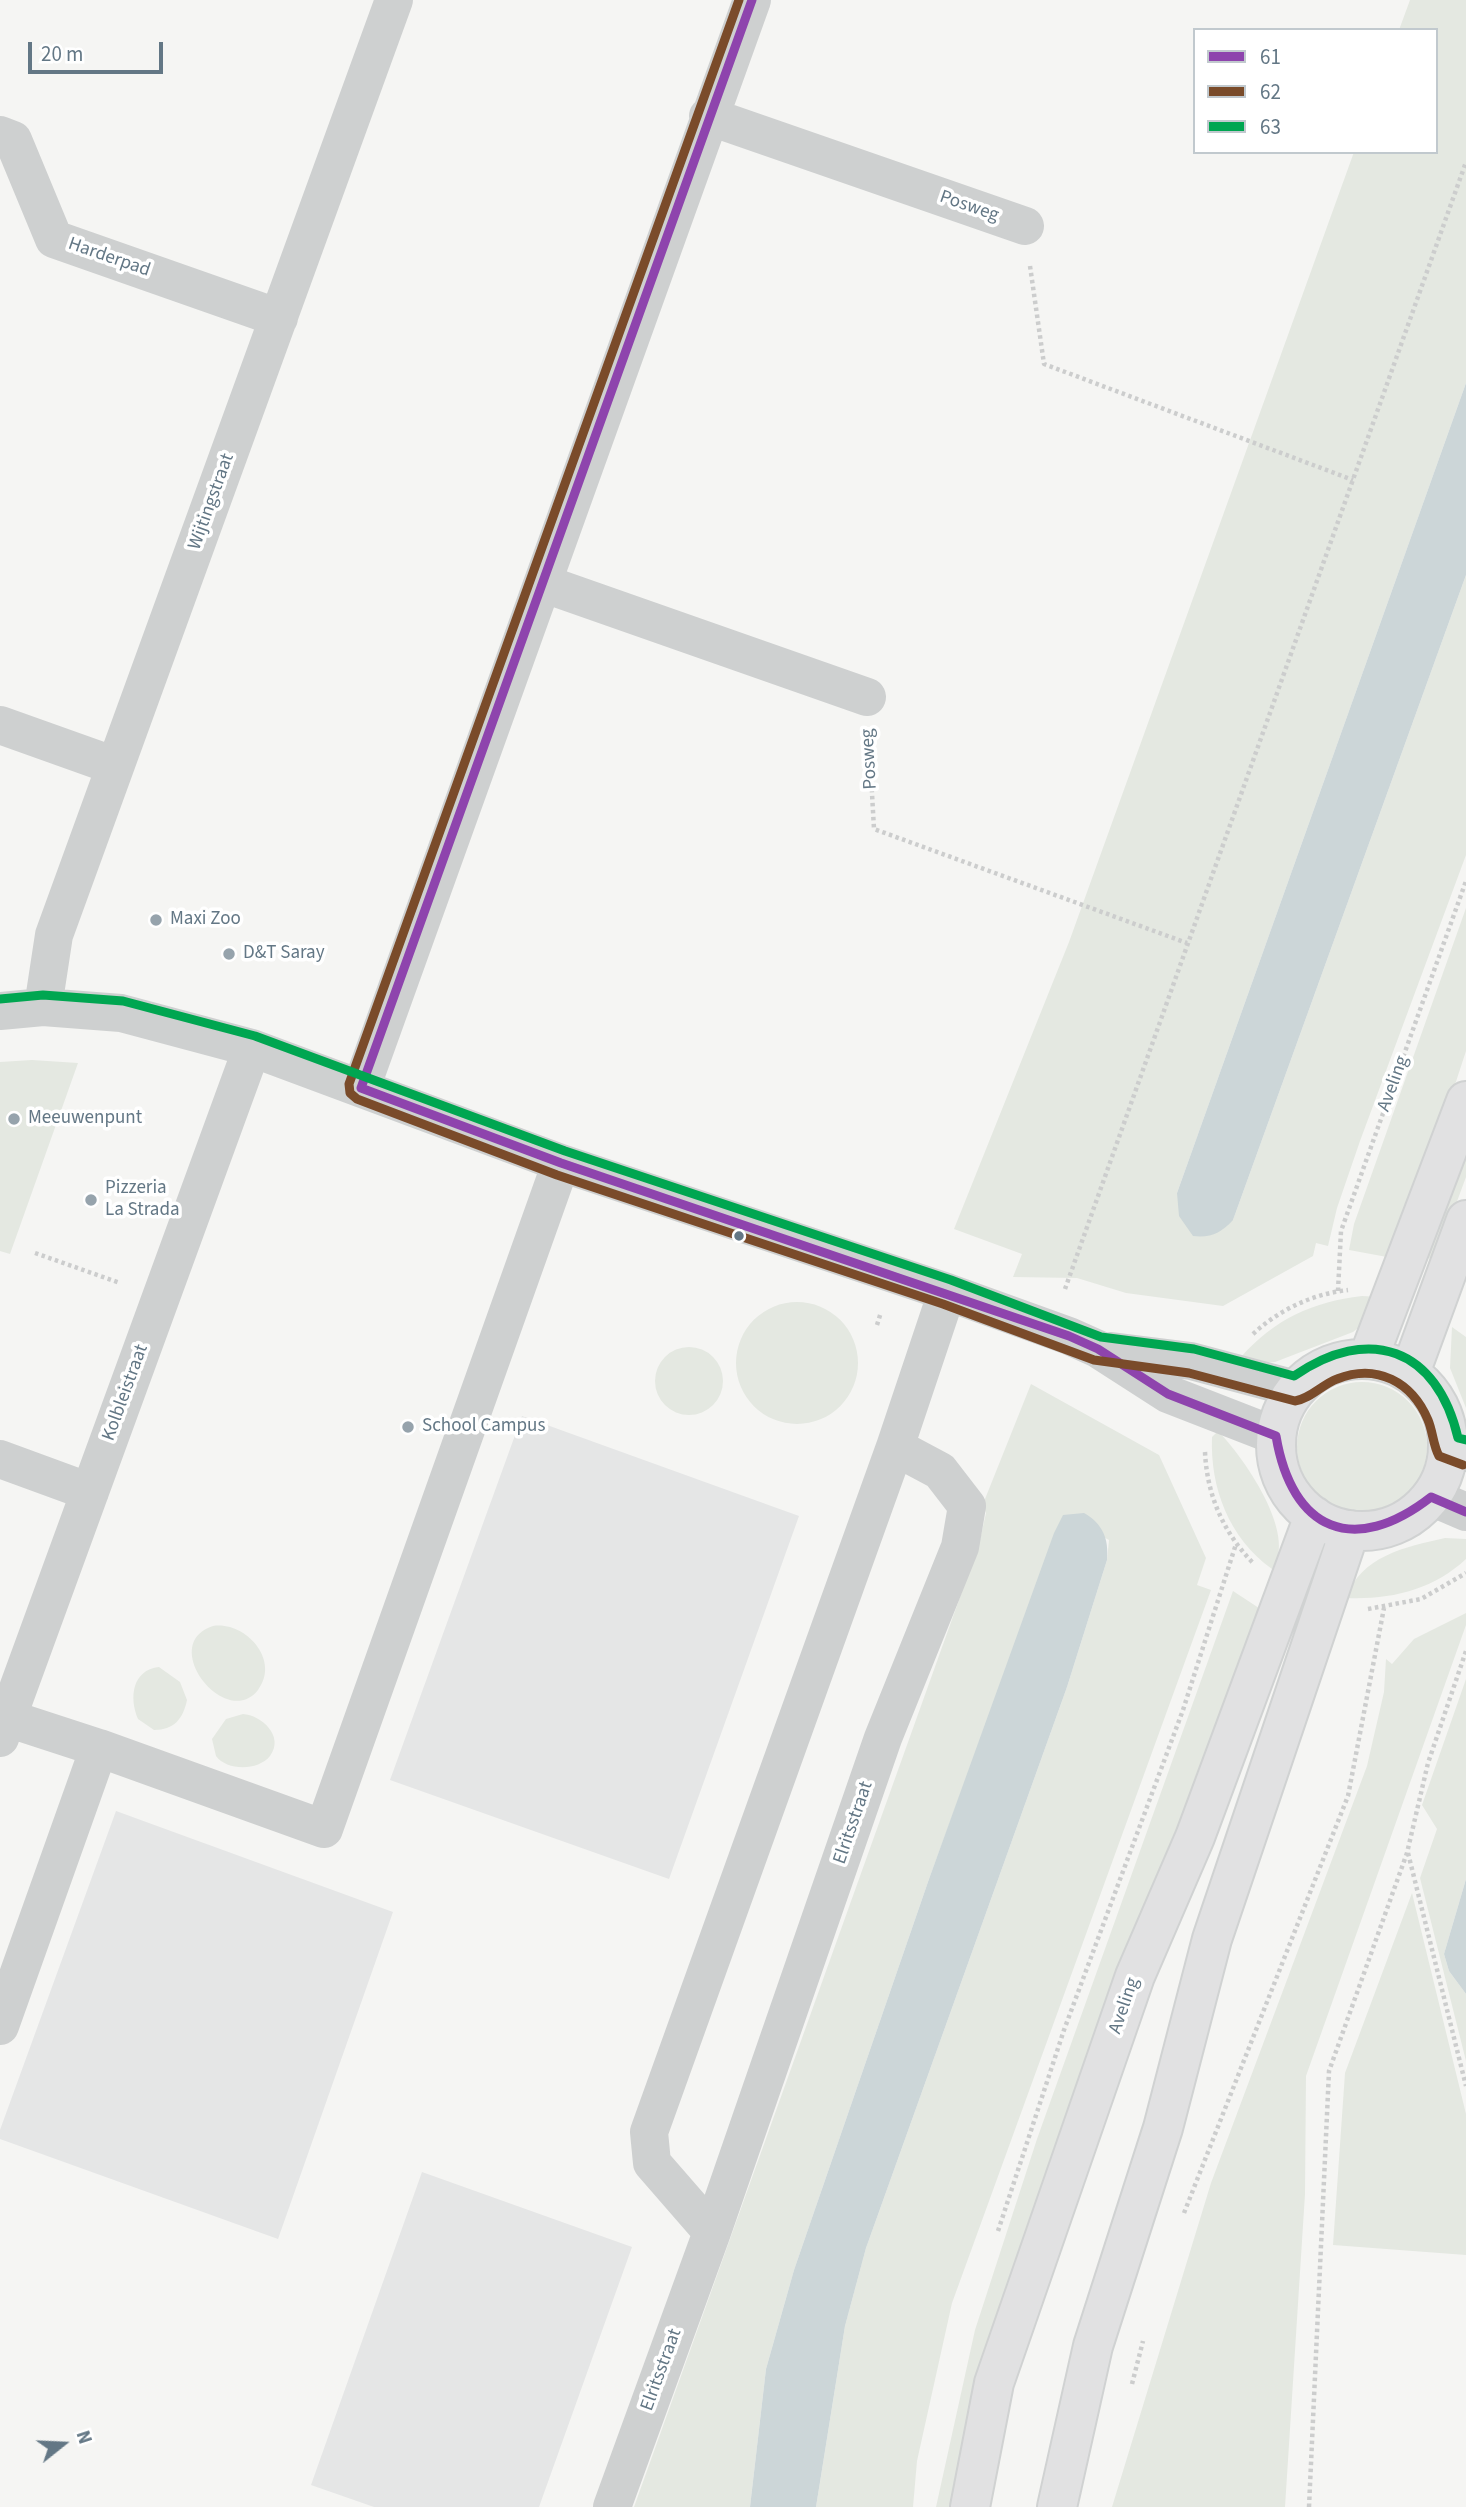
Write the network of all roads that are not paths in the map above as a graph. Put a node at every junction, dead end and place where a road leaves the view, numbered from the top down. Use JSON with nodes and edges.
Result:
{"nodes":[{"id":1,"x":394,"y":0,"type":"edge"},
{"id":2,"x":752,"y":0,"type":"edge"},
{"id":3,"x":708,"y":116,"type":"junction"},
{"id":4,"x":0,"y":135,"type":"edge"},
{"id":5,"x":1025,"y":226,"type":"road end"},
{"id":6,"x":279,"y":318,"type":"junction"},
{"id":7,"x":545,"y":584,"type":"junction"},
{"id":8,"x":867,"y":696,"type":"road end"},
{"id":9,"x":0,"y":725,"type":"edge"},
{"id":10,"x":115,"y":766,"type":"junction"},
{"id":11,"x":43,"y":1007,"type":"junction"},
{"id":12,"x":0,"y":1012,"type":"edge"},
{"id":13,"x":252,"y":1048,"type":"junction"},
{"id":14,"x":361,"y":1088,"type":"junction"},
{"id":15,"x":1466,"y":1101,"type":"edge"},
{"id":16,"x":561,"y":1163,"type":"junction"},
{"id":17,"x":1466,"y":1220,"type":"edge"},
{"id":18,"x":947,"y":1292,"type":"junction"},
{"id":19,"x":1098,"y":1349,"type":"junction"},
{"id":20,"x":1368,"y":1359,"type":"junction"},
{"id":21,"x":1410,"y":1373,"type":"junction"},
{"id":22,"x":1296,"y":1389,"type":"junction"},
{"id":23,"x":1276,"y":1436,"type":"junction"},
{"id":24,"x":895,"y":1447,"type":"junction"},
{"id":25,"x":1457,"y":1451,"type":"edge"},
{"id":26,"x":0,"y":1459,"type":"edge"},
{"id":27,"x":90,"y":1492,"type":"junction"},
{"id":28,"x":1431,"y":1497,"type":"junction"},
{"id":29,"x":1466,"y":1512,"type":"edge"},
{"id":30,"x":1314,"y":1516,"type":"junction"},
{"id":31,"x":1350,"y":1530,"type":"junction"},
{"id":32,"x":4,"y":1728,"type":"edge"},
{"id":33,"x":99,"y":1748,"type":"junction"},
{"id":34,"x":0,"y":2026,"type":"edge"},
{"id":35,"x":712,"y":2232,"type":"junction"},
{"id":36,"x":612,"y":2507,"type":"edge"},
{"id":37,"x":970,"y":2507,"type":"edge"},
{"id":38,"x":1057,"y":2507,"type":"edge"}],
"edges":[{"from":1,"to":6,"type":"street","name":"Wijtingstraat"},
{"from":2,"to":3,"type":"street"},
{"from":3,"to":5,"type":"street","name":"Posweg"},
{"from":3,"to":7,"type":"street"},
{"from":4,"to":6,"type":"street","name":"Harderpad"},
{"from":6,"to":10,"type":"street","name":"Wijtingstraat"},
{"from":7,"to":8,"type":"street"},
{"from":7,"to":14,"type":"street"},
{"from":9,"to":10,"type":"street"},
{"from":10,"to":11,"type":"street","name":"Wijtingstraat"},
{"from":11,"to":12,"type":"street"},
{"from":11,"to":13,"type":"street"},
{"from":13,"to":14,"type":"street"},
{"from":13,"to":27,"type":"street","name":"Kolbleistraat"},
{"from":14,"to":16,"type":"street"},
{"from":15,"to":20,"type":"main road"},
{"from":16,"to":18,"type":"street"},
{"from":16,"to":33,"type":"street"},
{"from":17,"to":21,"type":"main road"},
{"from":18,"to":19,"type":"street"},
{"from":18,"to":24,"type":"street"},
{"from":19,"to":22,"type":"street"},
{"from":19,"to":23,"type":"street"},
{"from":20,"to":21,"type":"main road"},
{"from":20,"to":22,"type":"main road"},
{"from":21,"to":25,"type":"main road"},
{"from":22,"to":23,"type":"main road"},
{"from":23,"to":30,"type":"main road"},
{"from":24,"to":35,"type":"street"},
{"from":24,"to":35,"type":"street","name":"Elritsstraat"},
{"from":25,"to":28,"type":"main road"},
{"from":26,"to":27,"type":"street"},
{"from":27,"to":32,"type":"street","name":"Kolbleistraat"},
{"from":28,"to":29,"type":"street"},
{"from":28,"to":31,"type":"main road"},
{"from":30,"to":31,"type":"main road"},
{"from":30,"to":37,"type":"main road","name":"Aveling"},
{"from":31,"to":38,"type":"main road"},
{"from":32,"to":33,"type":"street"},
{"from":33,"to":34,"type":"street"},
{"from":35,"to":36,"type":"street","name":"Elritsstraat"}]}
